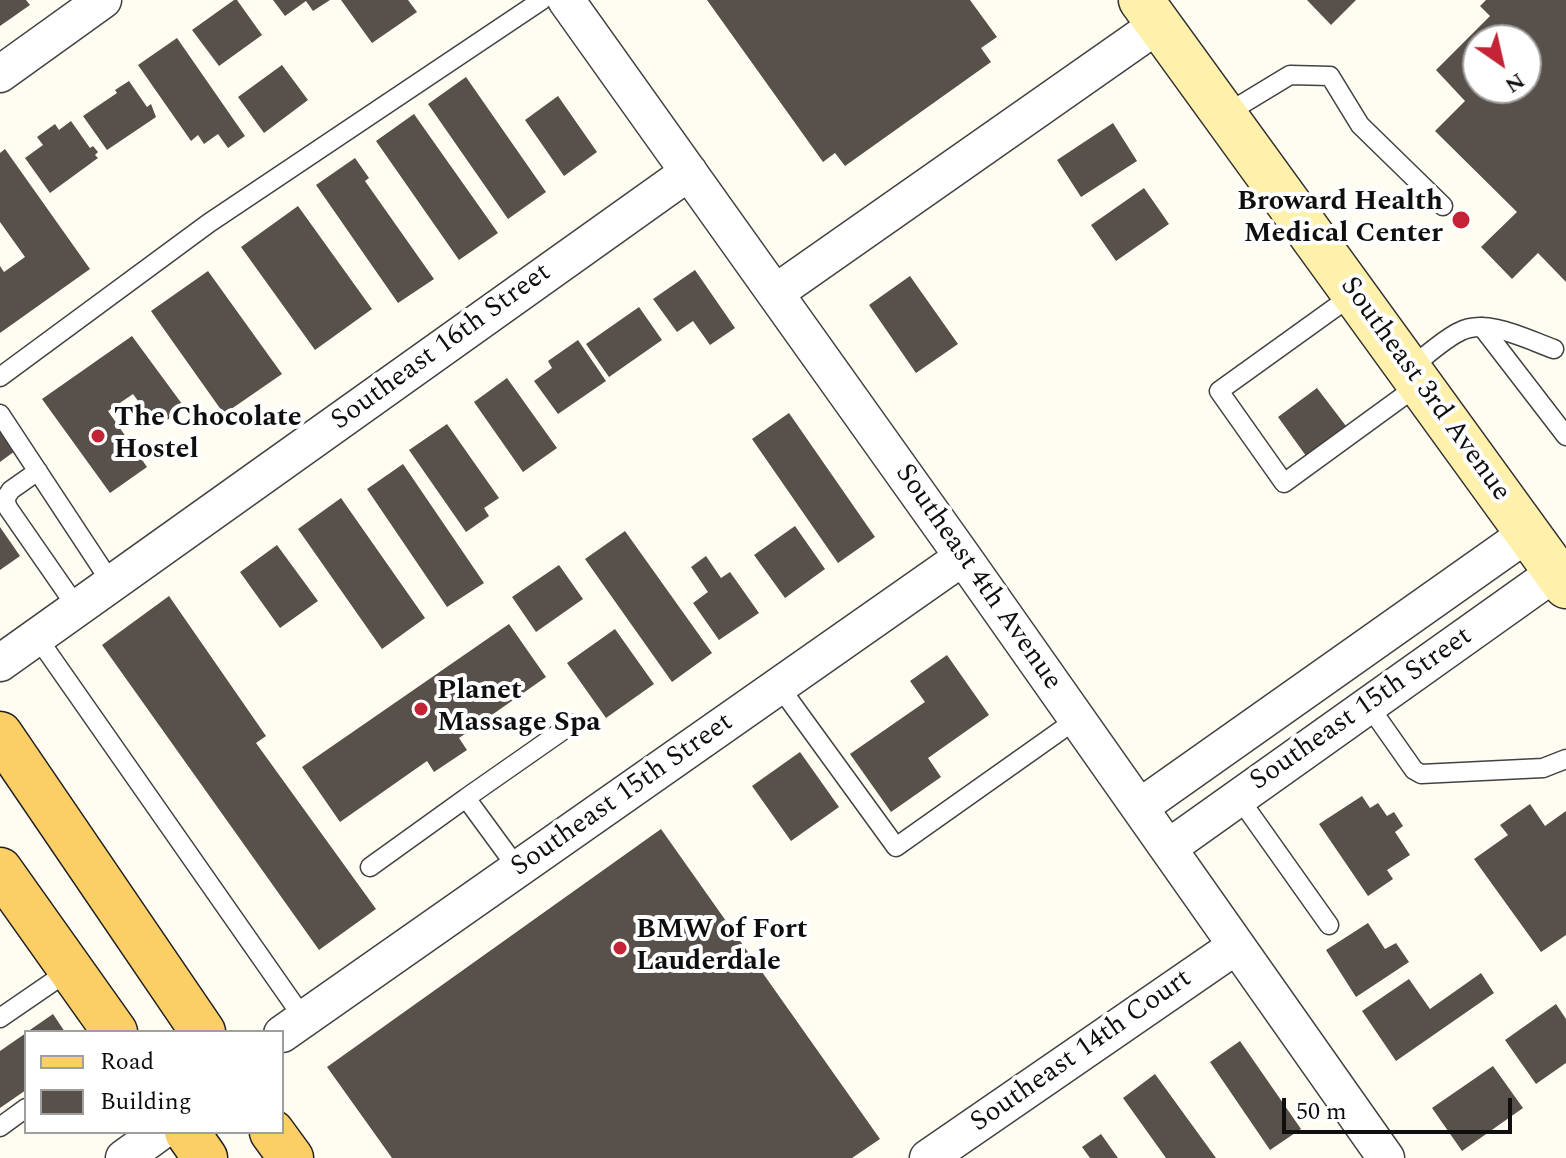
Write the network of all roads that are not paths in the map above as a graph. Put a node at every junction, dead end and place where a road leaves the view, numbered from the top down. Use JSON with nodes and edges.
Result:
{"nodes":[{"id":1,"x":103,"y":0,"type":"edge"},
{"id":2,"x":542,"y":0,"type":"edge"},
{"id":3,"x":566,"y":0,"type":"edge"},
{"id":4,"x":1150,"y":12,"type":"edge"},
{"id":5,"x":0,"y":74,"type":"edge"},
{"id":6,"x":1224,"y":115,"type":"junction"},
{"id":7,"x":689,"y":172,"type":"junction"},
{"id":8,"x":1443,"y":206,"type":"dead end"},
{"id":9,"x":775,"y":293,"type":"junction"},
{"id":10,"x":1354,"y":294,"type":"junction"},
{"id":11,"x":1482,"y":327,"type":"junction"},
{"id":12,"x":1554,"y":349,"type":"dead end"},
{"id":13,"x":1414,"y":376,"type":"junction"},
{"id":14,"x":0,"y":377,"type":"edge"},
{"id":15,"x":0,"y":414,"type":"edge"},
{"id":16,"x":1566,"y":436,"type":"edge"},
{"id":17,"x":38,"y":471,"type":"junction"},
{"id":18,"x":1528,"y":533,"type":"junction"},
{"id":19,"x":963,"y":557,"type":"junction"},
{"id":20,"x":1563,"y":574,"type":"edge"},
{"id":21,"x":112,"y":584,"type":"junction"},
{"id":22,"x":78,"y":609,"type":"junction"},
{"id":23,"x":37,"y":637,"type":"junction"},
{"id":24,"x":0,"y":663,"type":"edge"},
{"id":25,"x":779,"y":686,"type":"junction"},
{"id":26,"x":1369,"y":706,"type":"junction"},
{"id":27,"x":1077,"y":719,"type":"junction"},
{"id":28,"x":572,"y":724,"type":"dead end"},
{"id":29,"x":0,"y":734,"type":"edge"},
{"id":30,"x":1566,"y":759,"type":"edge"},
{"id":31,"x":466,"y":798,"type":"junction"},
{"id":32,"x":1239,"y":798,"type":"junction"},
{"id":33,"x":1140,"y":807,"type":"junction"},
{"id":34,"x":1168,"y":848,"type":"junction"},
{"id":35,"x":370,"y":867,"type":"dead end"},
{"id":36,"x":518,"y":869,"type":"junction"},
{"id":37,"x":0,"y":870,"type":"edge"},
{"id":38,"x":1329,"y":925,"type":"dead end"},
{"id":39,"x":1236,"y":946,"type":"junction"},
{"id":40,"x":71,"y":969,"type":"junction"},
{"id":41,"x":0,"y":1018,"type":"edge"},
{"id":42,"x":293,"y":1026,"type":"edge"},
{"id":43,"x":116,"y":1030,"type":"edge"},
{"id":44,"x":202,"y":1030,"type":"edge"},
{"id":45,"x":24,"y":1109,"type":"edge"},
{"id":46,"x":0,"y":1127,"type":"edge"},
{"id":47,"x":157,"y":1134,"type":"edge"},
{"id":48,"x":188,"y":1134,"type":"edge"},
{"id":49,"x":273,"y":1134,"type":"edge"},
{"id":50,"x":124,"y":1158,"type":"edge"},
{"id":51,"x":205,"y":1158,"type":"edge"},
{"id":52,"x":291,"y":1158,"type":"edge"},
{"id":53,"x":928,"y":1158,"type":"edge"},
{"id":54,"x":1386,"y":1158,"type":"edge"}],
"edges":[{"from":1,"to":5,"type":"street"},
{"from":2,"to":14,"type":"lane"},
{"from":3,"to":7,"type":"street","name":"Southeast 4th Avenue"},
{"from":4,"to":6,"type":"main road","name":"Southeast 3rd Avenue"},
{"from":4,"to":9,"type":"street"},
{"from":6,"to":8,"type":"lane"},
{"from":6,"to":10,"type":"main road","name":"Southeast 3rd Avenue"},
{"from":7,"to":9,"type":"street","name":"Southeast 4th Avenue"},
{"from":7,"to":21,"type":"street","name":"Southeast 16th Street"},
{"from":9,"to":19,"type":"street","name":"Southeast 4th Avenue"},
{"from":10,"to":13,"type":"main road","name":"Southeast 3rd Avenue"},
{"from":10,"to":13,"type":"lane"},
{"from":11,"to":12,"type":"lane"},
{"from":11,"to":13,"type":"lane"},
{"from":11,"to":16,"type":"lane"},
{"from":13,"to":18,"type":"main road","name":"Southeast 3rd Avenue"},
{"from":15,"to":17,"type":"lane"},
{"from":17,"to":21,"type":"lane"},
{"from":17,"to":22,"type":"lane"},
{"from":18,"to":20,"type":"main road","name":"Southeast 3rd Avenue"},
{"from":18,"to":33,"type":"street","name":"Southeast 15th Street"},
{"from":19,"to":25,"type":"street","name":"Southeast 15th Street"},
{"from":19,"to":27,"type":"street","name":"Southeast 4th Avenue"},
{"from":20,"to":26,"type":"street","name":"Southeast 15th Street"},
{"from":21,"to":22,"type":"street","name":"Southeast 16th Street"},
{"from":22,"to":23,"type":"street","name":"Southeast 16th Street"},
{"from":23,"to":24,"type":"street","name":"Southeast 16th Street"},
{"from":23,"to":42,"type":"lane"},
{"from":25,"to":27,"type":"lane"},
{"from":25,"to":36,"type":"street","name":"Southeast 15th Street"},
{"from":26,"to":30,"type":"lane"},
{"from":26,"to":32,"type":"street","name":"Southeast 15th Street"},
{"from":27,"to":33,"type":"street","name":"Southeast 4th Avenue"},
{"from":28,"to":31,"type":"lane"},
{"from":29,"to":44,"type":"main road"},
{"from":31,"to":35,"type":"lane"},
{"from":31,"to":36,"type":"lane"},
{"from":32,"to":34,"type":"street","name":"Southeast 15th Street"},
{"from":32,"to":38,"type":"lane"},
{"from":33,"to":34,"type":"street","name":"Southeast 4th Avenue"},
{"from":34,"to":39,"type":"street","name":"Southeast 4th Avenue"},
{"from":36,"to":42,"type":"street","name":"Southeast 15th Street"},
{"from":37,"to":40,"type":"main road"},
{"from":39,"to":53,"type":"street","name":"Southeast 14th Court"},
{"from":39,"to":54,"type":"street","name":"Southeast 4th Avenue"},
{"from":40,"to":41,"type":"lane"},
{"from":40,"to":43,"type":"main road"},
{"from":45,"to":46,"type":"lane"},
{"from":47,"to":50,"type":"street"},
{"from":48,"to":51,"type":"main road"},
{"from":49,"to":52,"type":"main road"}]}
